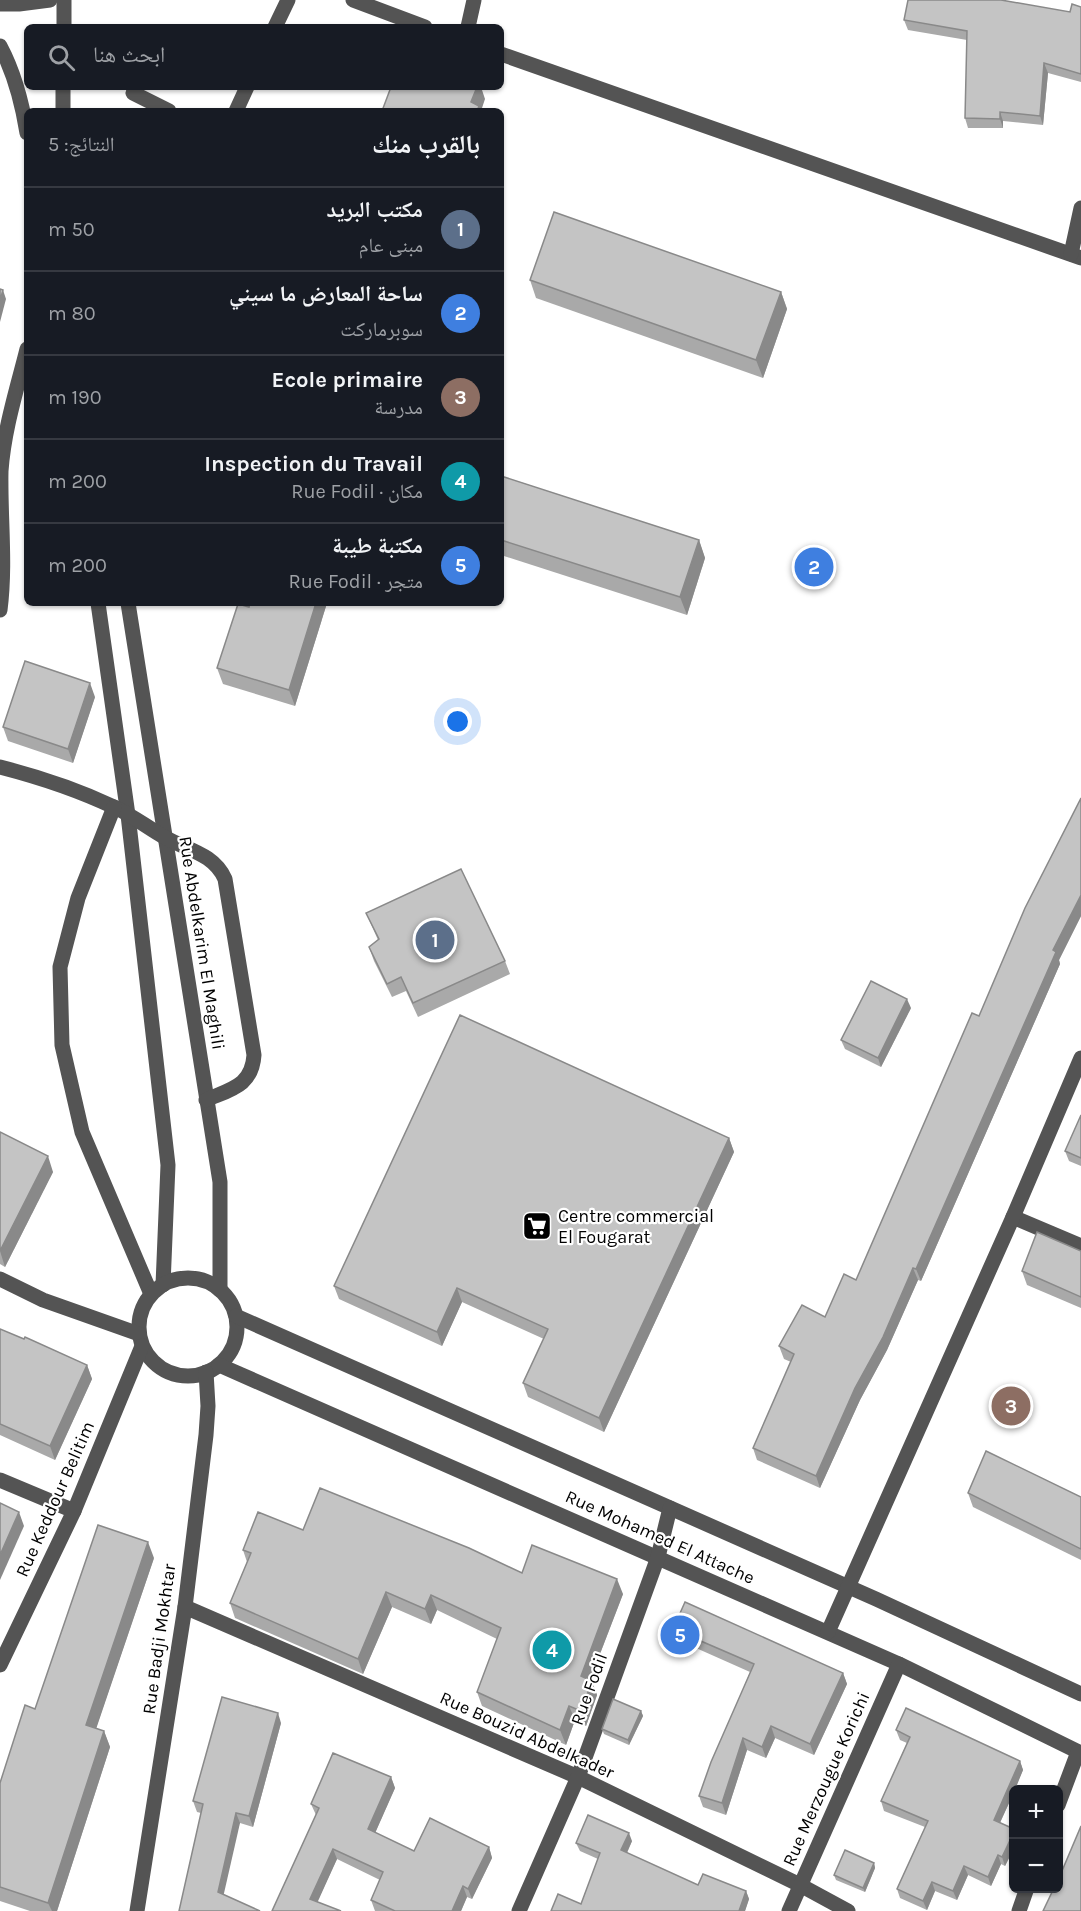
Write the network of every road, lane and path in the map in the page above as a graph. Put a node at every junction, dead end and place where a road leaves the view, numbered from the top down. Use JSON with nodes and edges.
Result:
{"nodes":[{"id":1,"x":50,"y":0,"type":"edge"},
{"id":2,"x":64,"y":0,"type":"edge"},
{"id":3,"x":288,"y":0,"type":"edge"},
{"id":4,"x":353,"y":0,"type":"edge"},
{"id":5,"x":474,"y":0,"type":"edge"},
{"id":6,"x":0,"y":4,"type":"edge"},
{"id":7,"x":64,"y":24,"type":"edge"},
{"id":8,"x":276,"y":24,"type":"edge"},
{"id":9,"x":417,"y":24,"type":"edge"},
{"id":10,"x":469,"y":24,"type":"edge"},
{"id":11,"x":0,"y":46,"type":"edge"},
{"id":12,"x":504,"y":55,"type":"edge"},
{"id":13,"x":63,"y":90,"type":"edge"},
{"id":14,"x":246,"y":90,"type":"edge"},
{"id":15,"x":133,"y":93,"type":"dead end"},
{"id":16,"x":63,"y":108,"type":"edge"},
{"id":17,"x":163,"y":108,"type":"edge"},
{"id":18,"x":237,"y":108,"type":"edge"},
{"id":19,"x":24,"y":118,"type":"edge"},
{"id":20,"x":1081,"y":208,"type":"edge"},
{"id":21,"x":1076,"y":256,"type":"edge"},
{"id":22,"x":24,"y":361,"type":"edge"},
{"id":23,"x":98,"y":606,"type":"edge"},
{"id":24,"x":128,"y":606,"type":"edge"},
{"id":25,"x":0,"y":610,"type":"edge"},
{"id":26,"x":0,"y":767,"type":"edge"},
{"id":27,"x":114,"y":807,"type":"junction"},
{"id":28,"x":128,"y":815,"type":"junction"},
{"id":29,"x":166,"y":838,"type":"junction"},
{"id":30,"x":1081,"y":1058,"type":"edge"},
{"id":31,"x":206,"y":1100,"type":"junction"},
{"id":32,"x":1013,"y":1217,"type":"junction"},
{"id":33,"x":1081,"y":1246,"type":"edge"},
{"id":34,"x":0,"y":1278,"type":"edge"},
{"id":35,"x":157,"y":1289,"type":"junction"},
{"id":36,"x":220,"y":1290,"type":"junction"},
{"id":37,"x":236,"y":1316,"type":"junction"},
{"id":38,"x":140,"y":1340,"type":"junction"},
{"id":39,"x":213,"y":1369,"type":"junction"},
{"id":40,"x":0,"y":1480,"type":"edge"},
{"id":41,"x":670,"y":1508,"type":"junction"},
{"id":42,"x":74,"y":1511,"type":"junction"},
{"id":43,"x":658,"y":1557,"type":"junction"},
{"id":44,"x":849,"y":1587,"type":"junction"},
{"id":45,"x":185,"y":1607,"type":"junction"},
{"id":46,"x":828,"y":1632,"type":"junction"},
{"id":47,"x":6,"y":1637,"type":"edge"},
{"id":48,"x":899,"y":1664,"type":"junction"},
{"id":49,"x":0,"y":1665,"type":"edge"},
{"id":50,"x":1081,"y":1694,"type":"edge"},
{"id":51,"x":1080,"y":1752,"type":"edge"},
{"id":52,"x":578,"y":1777,"type":"junction"},
{"id":53,"x":1063,"y":1795,"type":"edge"},
{"id":54,"x":800,"y":1885,"type":"junction"},
{"id":55,"x":1025,"y":1893,"type":"edge"},
{"id":56,"x":137,"y":1911,"type":"edge"},
{"id":57,"x":519,"y":1911,"type":"edge"},
{"id":58,"x":789,"y":1911,"type":"edge"},
{"id":59,"x":848,"y":1911,"type":"edge"},
{"id":60,"x":1019,"y":1911,"type":"edge"}],
"edges":[{"from":1,"to":6,"type":"street"},
{"from":2,"to":7,"type":"street"},
{"from":3,"to":8,"type":"street"},
{"from":4,"to":9,"type":"street"},
{"from":5,"to":10,"type":"street"},
{"from":11,"to":19,"type":"street"},
{"from":12,"to":21,"type":"street"},
{"from":13,"to":16,"type":"street"},
{"from":14,"to":18,"type":"street"},
{"from":15,"to":17,"type":"street"},
{"from":20,"to":21,"type":"street"},
{"from":22,"to":25,"type":"street"},
{"from":23,"to":28,"type":"street"},
{"from":24,"to":29,"type":"street","name":"Rue Abdelkarim El Maghili"},
{"from":26,"to":27,"type":"street"},
{"from":27,"to":28,"type":"street"},
{"from":27,"to":35,"type":"street"},
{"from":28,"to":29,"type":"street"},
{"from":28,"to":35,"type":"street"},
{"from":29,"to":31,"type":"street","name":"Rue Abdelkarim El Maghili"},
{"from":29,"to":31,"type":"street"},
{"from":30,"to":32,"type":"street"},
{"from":31,"to":36,"type":"street","name":"Rue Abdelkarim El Maghili"},
{"from":32,"to":33,"type":"street"},
{"from":32,"to":44,"type":"street"},
{"from":34,"to":38,"type":"street"},
{"from":35,"to":36,"type":"street"},
{"from":35,"to":38,"type":"street"},
{"from":36,"to":37,"type":"street"},
{"from":37,"to":39,"type":"street"},
{"from":37,"to":41,"type":"street","name":"Rue Mohamed El Attache"},
{"from":38,"to":39,"type":"street"},
{"from":38,"to":42,"type":"street","name":"Rue Keddour Belitim"},
{"from":39,"to":43,"type":"street","name":"Rue Mohamed El Attache"},
{"from":39,"to":45,"type":"street","name":"Rue Badji Mokhtar"},
{"from":40,"to":42,"type":"street"},
{"from":41,"to":43,"type":"street","name":"Rue Fodil"},
{"from":41,"to":44,"type":"street","name":"Rue Mohamed El Attache"},
{"from":42,"to":47,"type":"street","name":"Rue Keddour Belitim"},
{"from":43,"to":46,"type":"street","name":"Rue Mohamed El Attache"},
{"from":43,"to":52,"type":"street","name":"Rue Fodil"},
{"from":44,"to":46,"type":"street"},
{"from":44,"to":50,"type":"street","name":"Rue Mohamed El Attache"},
{"from":45,"to":52,"type":"street","name":"Rue Bouzid Abdelkader"},
{"from":45,"to":56,"type":"street","name":"Rue Badji Mokhtar"},
{"from":46,"to":48,"type":"street","name":"Rue Mohamed El Attache"},
{"from":47,"to":49,"type":"street","name":"Rue Keddour Belitim"},
{"from":48,"to":51,"type":"street","name":"Rue Mohamed El Attache"},
{"from":48,"to":54,"type":"street","name":"Rue Merzougue Korichi"},
{"from":51,"to":53,"type":"street"},
{"from":52,"to":54,"type":"street","name":"Rue Bouzid Abdelkader"},
{"from":52,"to":57,"type":"street","name":"Rue Fodil"},
{"from":54,"to":58,"type":"street","name":"Rue Merzougue Korichi"},
{"from":54,"to":59,"type":"street","name":"Rue Bouzid Abdelkader"},
{"from":55,"to":60,"type":"street"}]}
